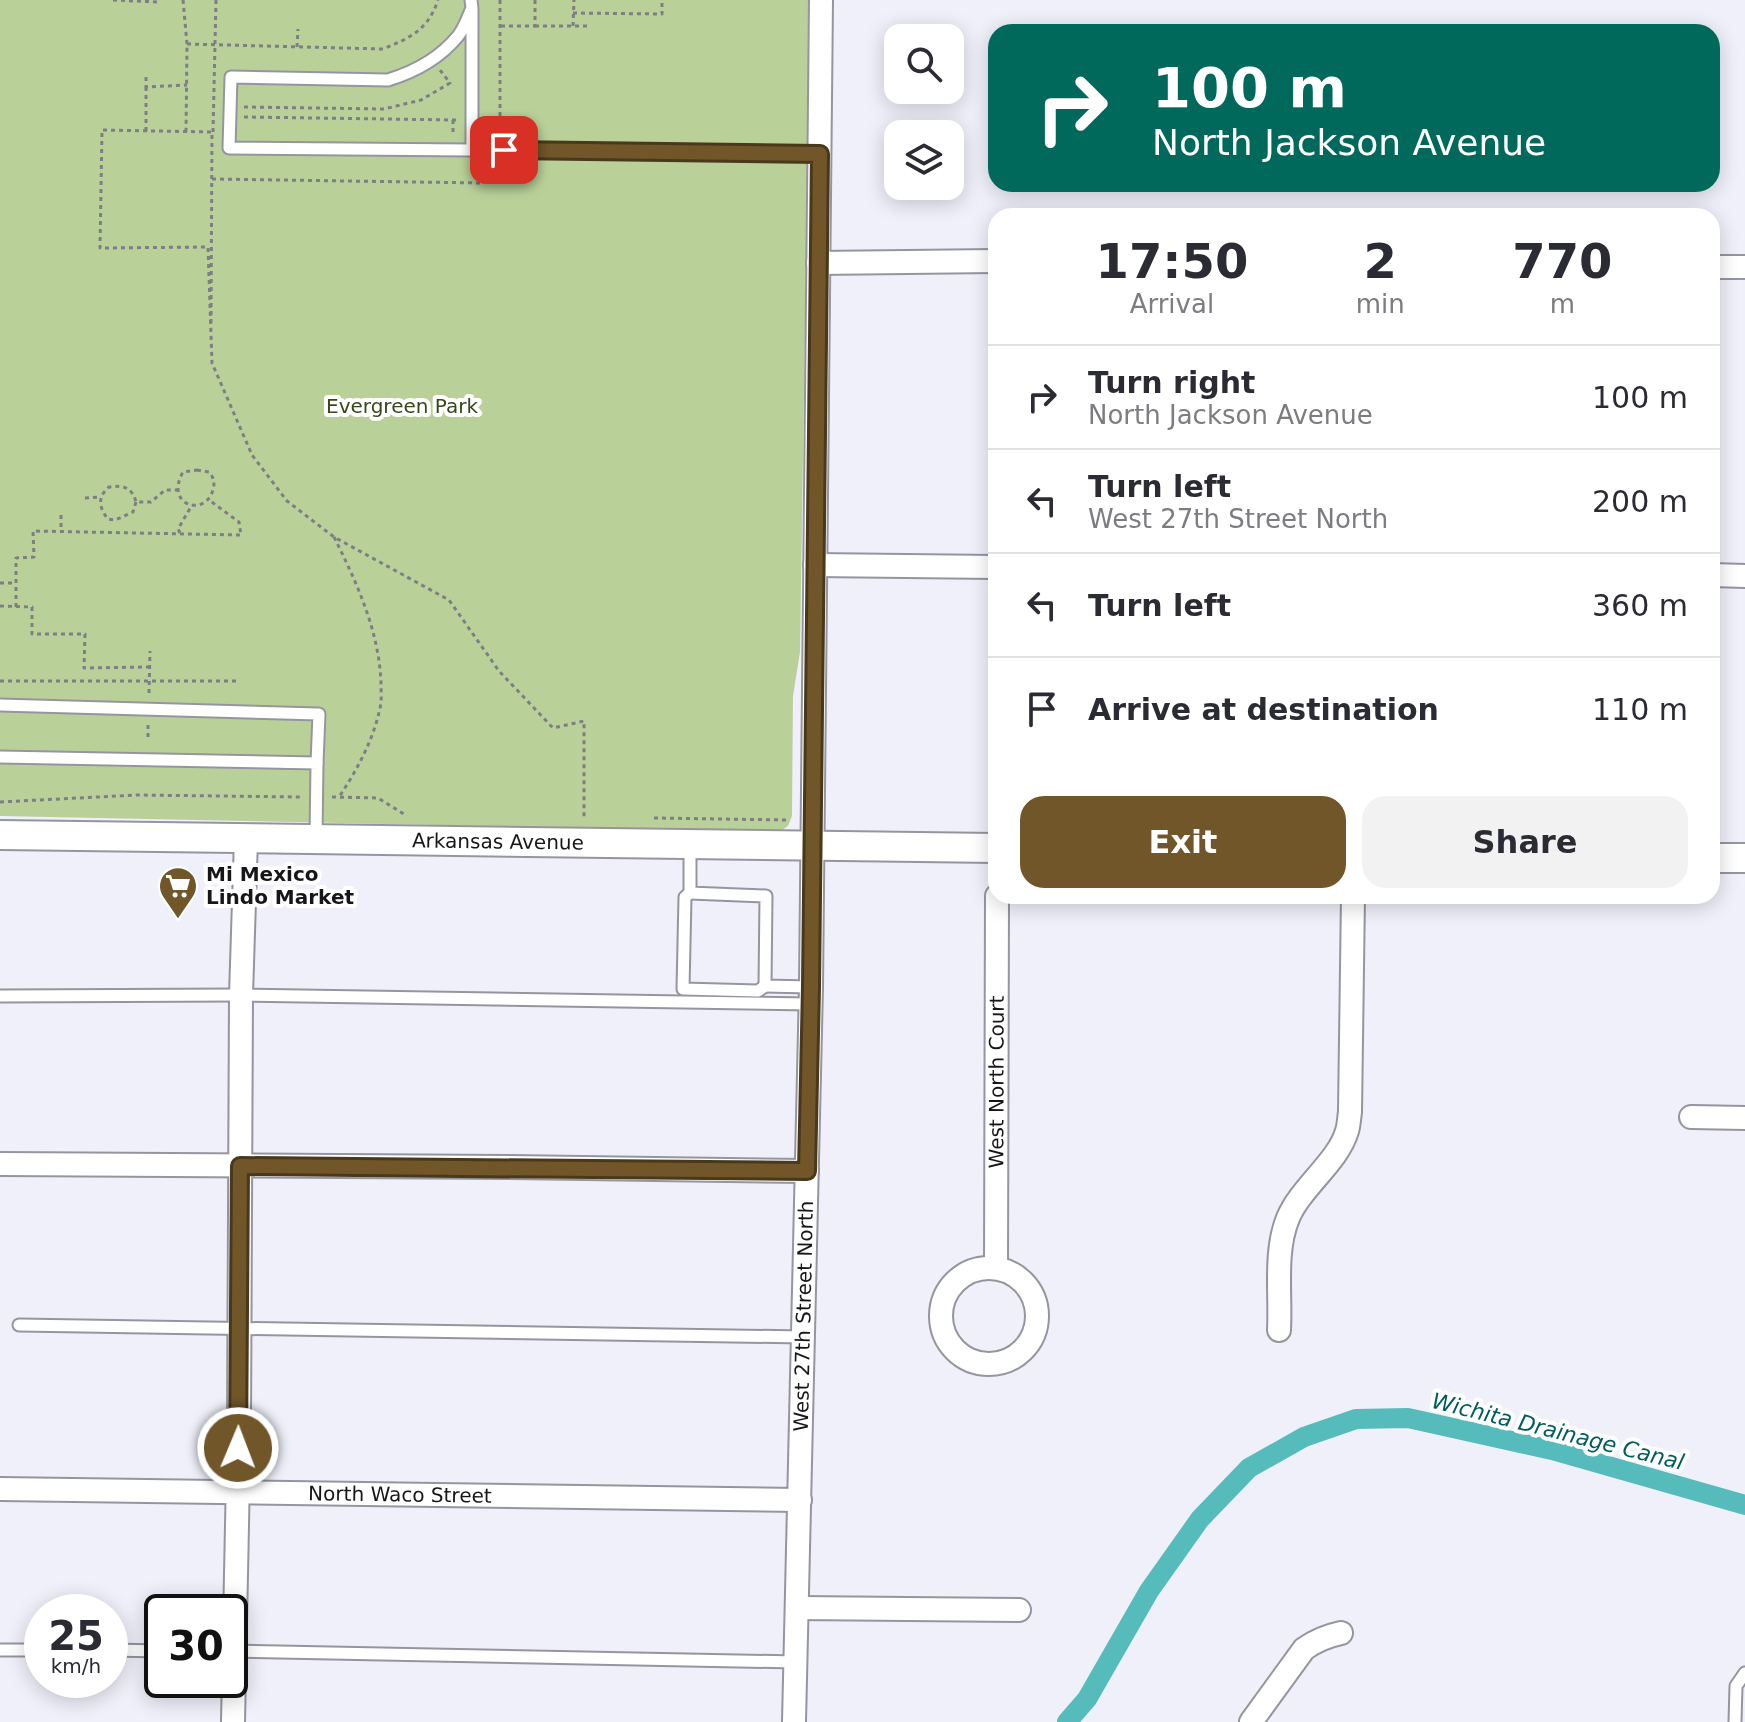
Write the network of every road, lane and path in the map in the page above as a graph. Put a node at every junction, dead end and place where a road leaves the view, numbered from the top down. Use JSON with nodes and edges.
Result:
{"nodes":[{"id":1,"x":113,"y":0,"type":"edge"},
{"id":2,"x":158,"y":0,"type":"edge"},
{"id":3,"x":183,"y":0,"type":"edge"},
{"id":4,"x":216,"y":0,"type":"edge"},
{"id":5,"x":438,"y":0,"type":"edge"},
{"id":6,"x":500,"y":0,"type":"edge"},
{"id":7,"x":535,"y":0,"type":"edge"},
{"id":8,"x":574,"y":0,"type":"edge"},
{"id":9,"x":662,"y":0,"type":"edge"},
{"id":10,"x":821,"y":0,"type":"edge"},
{"id":11,"x":472,"y":4,"type":"edge"},
{"id":12,"x":573,"y":13,"type":"junction"},
{"id":13,"x":501,"y":26,"type":"junction"},
{"id":14,"x":535,"y":26,"type":"junction"},
{"id":15,"x":573,"y":26,"type":"junction"},
{"id":16,"x":591,"y":26,"type":"dead end"},
{"id":17,"x":298,"y":29,"type":"dead end"},
{"id":18,"x":187,"y":44,"type":"junction"},
{"id":19,"x":215,"y":45,"type":"junction"},
{"id":20,"x":297,"y":47,"type":"junction"},
{"id":21,"x":432,"y":58,"type":"junction"},
{"id":22,"x":146,"y":77,"type":"dead end"},
{"id":23,"x":187,"y":85,"type":"junction"},
{"id":24,"x":146,"y":87,"type":"junction"},
{"id":25,"x":244,"y":107,"type":"dead end"},
{"id":26,"x":244,"y":117,"type":"dead end"},
{"id":27,"x":453,"y":120,"type":"junction"},
{"id":28,"x":472,"y":120,"type":"junction"},
{"id":29,"x":146,"y":131,"type":"junction"},
{"id":30,"x":186,"y":132,"type":"junction"},
{"id":31,"x":212,"y":132,"type":"junction"},
{"id":32,"x":453,"y":137,"type":"dead end"},
{"id":33,"x":472,"y":150,"type":"junction"},
{"id":34,"x":820,"y":154,"type":"junction"},
{"id":35,"x":483,"y":165,"type":"dead end"},
{"id":36,"x":212,"y":179,"type":"junction"},
{"id":37,"x":988,"y":261,"type":"edge"},
{"id":38,"x":818,"y":263,"type":"junction"},
{"id":39,"x":1720,"y":267,"type":"edge"},
{"id":40,"x":1745,"y":267,"type":"edge"},
{"id":41,"x":211,"y":323,"type":"junction"},
{"id":42,"x":177,"y":490,"type":"junction"},
{"id":43,"x":100,"y":497,"type":"junction"},
{"id":44,"x":85,"y":498,"type":"dead end"},
{"id":45,"x":209,"y":500,"type":"junction"},
{"id":46,"x":136,"y":502,"type":"junction"},
{"id":47,"x":192,"y":505,"type":"junction"},
{"id":48,"x":61,"y":515,"type":"dead end"},
{"id":49,"x":61,"y":531,"type":"junction"},
{"id":50,"x":180,"y":533,"type":"junction"},
{"id":51,"x":334,"y":537,"type":"junction"},
{"id":52,"x":815,"y":565,"type":"junction"},
{"id":53,"x":988,"y":567,"type":"edge"},
{"id":54,"x":1720,"y":575,"type":"edge"},
{"id":55,"x":1745,"y":576,"type":"edge"},
{"id":56,"x":0,"y":583,"type":"edge"},
{"id":57,"x":16,"y":583,"type":"junction"},
{"id":58,"x":0,"y":606,"type":"edge"},
{"id":59,"x":16,"y":607,"type":"junction"},
{"id":60,"x":150,"y":667,"type":"dead end"},
{"id":61,"x":0,"y":681,"type":"edge"},
{"id":62,"x":239,"y":681,"type":"dead end"},
{"id":63,"x":0,"y":705,"type":"edge"},
{"id":64,"x":0,"y":757,"type":"edge"},
{"id":65,"x":317,"y":763,"type":"junction"},
{"id":66,"x":316,"y":797,"type":"junction"},
{"id":67,"x":339,"y":797,"type":"junction"},
{"id":68,"x":0,"y":802,"type":"edge"},
{"id":69,"x":408,"y":816,"type":"dead end"},
{"id":70,"x":582,"y":818,"type":"dead end"},
{"id":71,"x":646,"y":818,"type":"dead end"},
{"id":72,"x":813,"y":834,"type":"junction"},
{"id":73,"x":0,"y":835,"type":"edge"},
{"id":74,"x":246,"y":839,"type":"junction"},
{"id":75,"x":316,"y":840,"type":"junction"},
{"id":76,"x":690,"y":844,"type":"junction"},
{"id":77,"x":988,"y":847,"type":"edge"},
{"id":78,"x":1720,"y":858,"type":"edge"},
{"id":79,"x":1745,"y":858,"type":"edge"},
{"id":80,"x":690,"y":893,"type":"junction"},
{"id":81,"x":997,"y":904,"type":"edge"},
{"id":82,"x":1353,"y":904,"type":"edge"},
{"id":83,"x":765,"y":986,"type":"junction"},
{"id":84,"x":241,"y":995,"type":"junction"},
{"id":85,"x":811,"y":995,"type":"junction"},
{"id":86,"x":0,"y":996,"type":"edge"},
{"id":87,"x":1691,"y":1117,"type":"dead end"},
{"id":88,"x":1745,"y":1118,"type":"edge"},
{"id":89,"x":0,"y":1164,"type":"edge"},
{"id":90,"x":240,"y":1166,"type":"junction"},
{"id":91,"x":807,"y":1171,"type":"junction"},
{"id":92,"x":996,"y":1268,"type":"junction"},
{"id":93,"x":19,"y":1325,"type":"dead end"},
{"id":94,"x":239,"y":1328,"type":"junction"},
{"id":95,"x":1279,"y":1330,"type":"dead end"},
{"id":96,"x":803,"y":1337,"type":"junction"},
{"id":97,"x":0,"y":1489,"type":"edge"},
{"id":98,"x":237,"y":1492,"type":"junction"},
{"id":99,"x":800,"y":1500,"type":"junction"},
{"id":100,"x":234,"y":1594,"type":"edge"},
{"id":101,"x":797,"y":1608,"type":"junction"},
{"id":102,"x":1019,"y":1610,"type":"dead end"},
{"id":103,"x":1341,"y":1633,"type":"dead end"},
{"id":104,"x":0,"y":1650,"type":"edge"},
{"id":105,"x":24,"y":1650,"type":"edge"},
{"id":106,"x":248,"y":1651,"type":"edge"},
{"id":107,"x":795,"y":1662,"type":"junction"},
{"id":108,"x":1745,"y":1673,"type":"edge"},
{"id":109,"x":233,"y":1698,"type":"edge"},
{"id":110,"x":233,"y":1722,"type":"edge"},
{"id":111,"x":794,"y":1722,"type":"edge"},
{"id":112,"x":1251,"y":1722,"type":"edge"},
{"id":113,"x":1735,"y":1722,"type":"edge"}],
"edges":[{"from":1,"to":2,"type":"path"},
{"from":3,"to":18,"type":"path"},
{"from":4,"to":19,"type":"path"},
{"from":5,"to":20,"type":"path"},
{"from":6,"to":13,"type":"path"},
{"from":7,"to":14,"type":"path"},
{"from":8,"to":12,"type":"path"},
{"from":9,"to":12,"type":"path"},
{"from":10,"to":34,"type":"street","name":"West 27th Street North"},
{"from":11,"to":21,"type":"lane"},
{"from":11,"to":28,"type":"lane"},
{"from":12,"to":15,"type":"path"},
{"from":13,"to":14,"type":"path"},
{"from":13,"to":28,"type":"path"},
{"from":14,"to":15,"type":"path"},
{"from":15,"to":16,"type":"path"},
{"from":17,"to":20,"type":"path"},
{"from":18,"to":19,"type":"path"},
{"from":18,"to":23,"type":"path"},
{"from":19,"to":20,"type":"path"},
{"from":19,"to":31,"type":"path"},
{"from":21,"to":25,"type":"path"},
{"from":21,"to":33,"type":"lane"},
{"from":22,"to":24,"type":"path"},
{"from":23,"to":24,"type":"path"},
{"from":23,"to":30,"type":"path"},
{"from":24,"to":29,"type":"path"},
{"from":26,"to":27,"type":"path"},
{"from":27,"to":28,"type":"path"},
{"from":27,"to":32,"type":"path"},
{"from":28,"to":33,"type":"lane"},
{"from":29,"to":30,"type":"path"},
{"from":29,"to":41,"type":"path"},
{"from":30,"to":31,"type":"path"},
{"from":31,"to":36,"type":"path"},
{"from":33,"to":34,"type":"lane"},
{"from":34,"to":38,"type":"street","name":"West 27th Street North"},
{"from":35,"to":36,"type":"path"},
{"from":36,"to":41,"type":"path"},
{"from":37,"to":38,"type":"street"},
{"from":38,"to":52,"type":"street","name":"West 27th Street North"},
{"from":39,"to":40,"type":"street"},
{"from":41,"to":51,"type":"path"},
{"from":42,"to":45,"type":"path"},
{"from":42,"to":46,"type":"path"},
{"from":42,"to":47,"type":"path"},
{"from":43,"to":44,"type":"path"},
{"from":43,"to":46,"type":"path"},
{"from":43,"to":46,"type":"path"},
{"from":45,"to":47,"type":"path"},
{"from":45,"to":50,"type":"path"},
{"from":47,"to":50,"type":"path"},
{"from":48,"to":49,"type":"path"},
{"from":49,"to":50,"type":"path"},
{"from":49,"to":57,"type":"path"},
{"from":51,"to":67,"type":"path"},
{"from":51,"to":70,"type":"path"},
{"from":52,"to":53,"type":"street"},
{"from":52,"to":72,"type":"street","name":"West 27th Street North"},
{"from":54,"to":55,"type":"street"},
{"from":56,"to":57,"type":"path"},
{"from":57,"to":59,"type":"path"},
{"from":58,"to":59,"type":"path"},
{"from":59,"to":60,"type":"path"},
{"from":61,"to":62,"type":"path"},
{"from":63,"to":65,"type":"lane"},
{"from":64,"to":65,"type":"lane"},
{"from":65,"to":66,"type":"lane"},
{"from":66,"to":67,"type":"path"},
{"from":66,"to":68,"type":"path"},
{"from":66,"to":75,"type":"lane"},
{"from":67,"to":69,"type":"path"},
{"from":71,"to":72,"type":"path"},
{"from":72,"to":76,"type":"street","name":"Arkansas Avenue"},
{"from":72,"to":77,"type":"street","name":"Arkansas Avenue"},
{"from":72,"to":85,"type":"street","name":"West 27th Street North"},
{"from":73,"to":74,"type":"street","name":"Arkansas Avenue"},
{"from":74,"to":75,"type":"street","name":"Arkansas Avenue"},
{"from":74,"to":84,"type":"street"},
{"from":75,"to":76,"type":"street","name":"Arkansas Avenue"},
{"from":76,"to":80,"type":"lane"},
{"from":78,"to":79,"type":"street"},
{"from":80,"to":83,"type":"lane"},
{"from":80,"to":83,"type":"lane"},
{"from":81,"to":92,"type":"street","name":"West North Court"},
{"from":82,"to":95,"type":"street"},
{"from":83,"to":85,"type":"lane"},
{"from":84,"to":85,"type":"lane"},
{"from":84,"to":86,"type":"lane"},
{"from":84,"to":90,"type":"street"},
{"from":85,"to":91,"type":"street","name":"West 27th Street North"},
{"from":87,"to":88,"type":"street"},
{"from":89,"to":90,"type":"street"},
{"from":90,"to":91,"type":"street"},
{"from":90,"to":94,"type":"street"},
{"from":91,"to":96,"type":"street","name":"West 27th Street North"},
{"from":92,"to":92,"type":"street"},
{"from":93,"to":94,"type":"lane"},
{"from":94,"to":96,"type":"lane"},
{"from":94,"to":98,"type":"street"},
{"from":96,"to":99,"type":"street","name":"West 27th Street North"},
{"from":97,"to":98,"type":"street","name":"North Waco Street"},
{"from":98,"to":99,"type":"street","name":"North Waco Street"},
{"from":98,"to":100,"type":"street"},
{"from":99,"to":101,"type":"street","name":"West 27th Street North"},
{"from":101,"to":102,"type":"street"},
{"from":101,"to":107,"type":"street","name":"West 27th Street North"},
{"from":103,"to":112,"type":"street"},
{"from":104,"to":105,"type":"lane"},
{"from":106,"to":107,"type":"lane"},
{"from":107,"to":111,"type":"street","name":"West 27th Street North"},
{"from":108,"to":113,"type":"lane"},
{"from":109,"to":110,"type":"street"}]}
